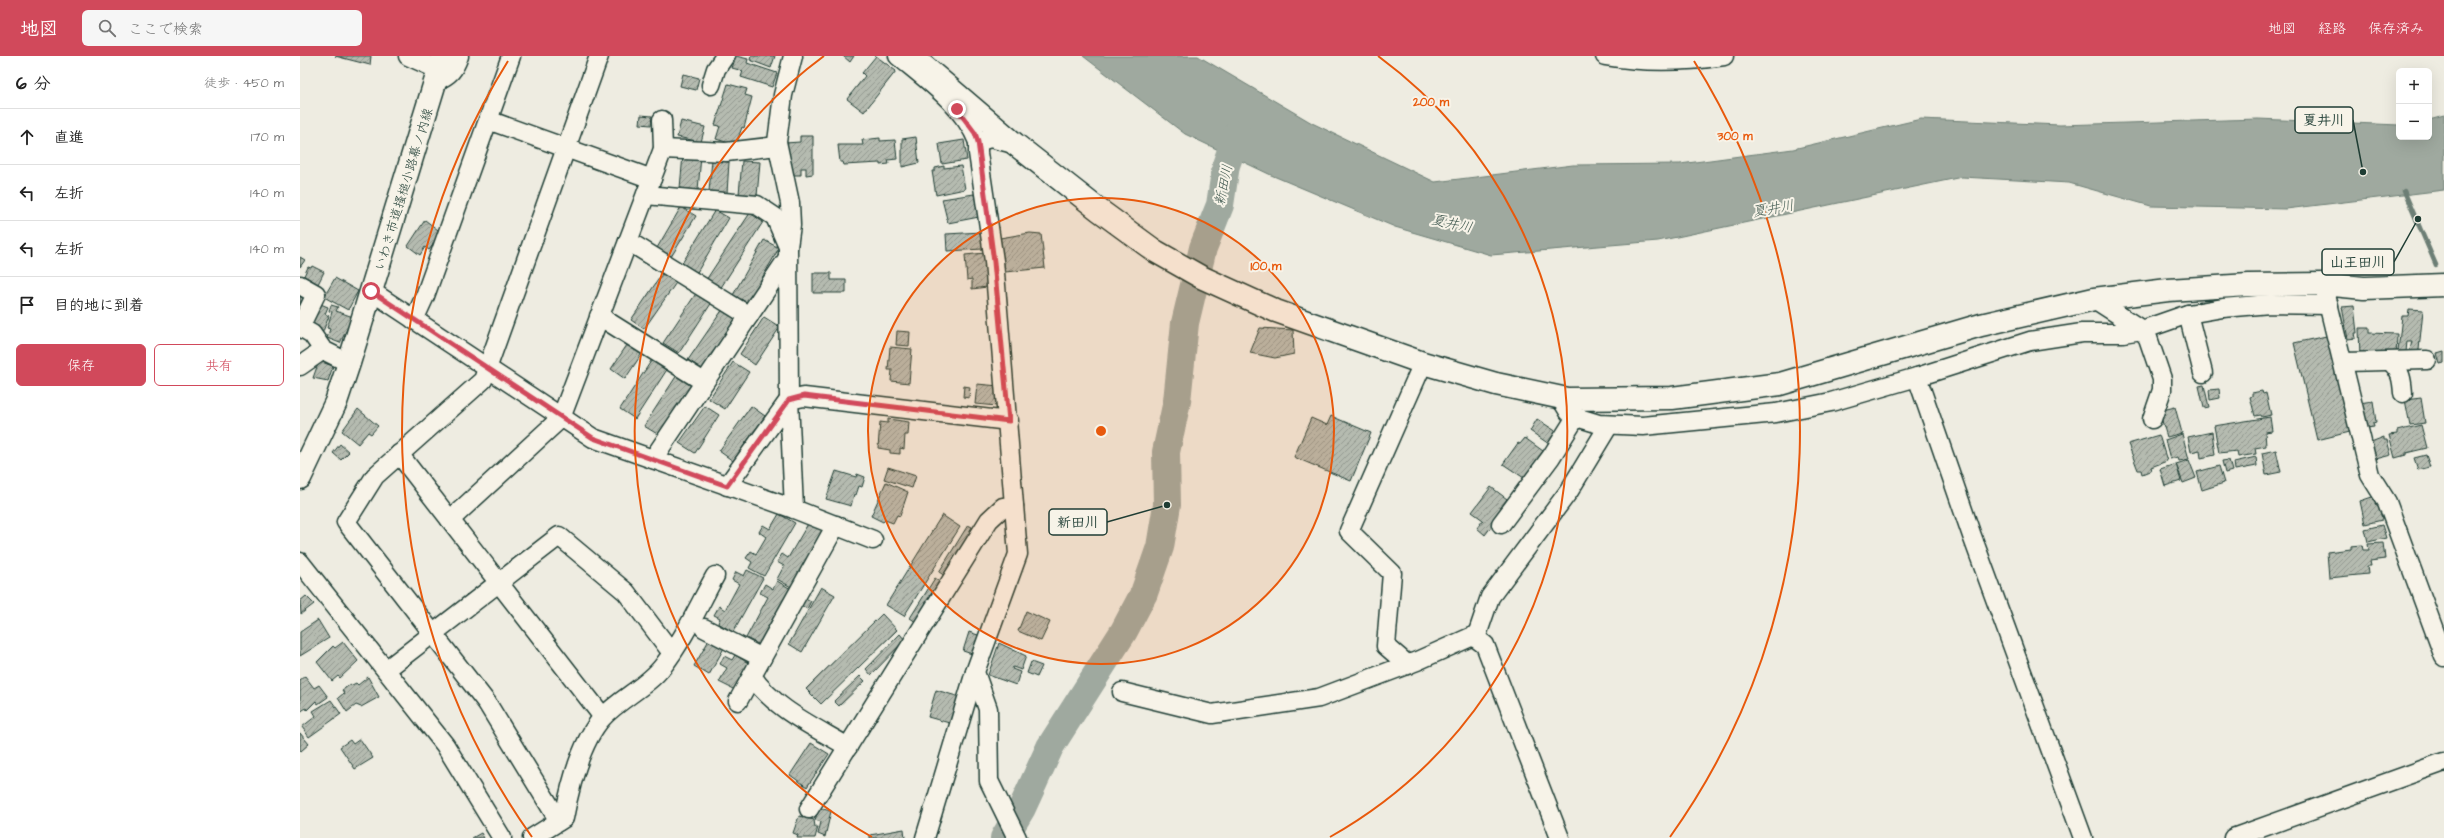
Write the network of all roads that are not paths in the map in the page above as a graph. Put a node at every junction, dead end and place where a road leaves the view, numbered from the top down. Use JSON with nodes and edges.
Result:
{"nodes":[{"id":1,"x":459,"y":56,"type":"edge"},
{"id":2,"x":511,"y":56,"type":"edge"},
{"id":3,"x":599,"y":56,"type":"edge"},
{"id":4,"x":725,"y":56,"type":"edge"},
{"id":5,"x":793,"y":56,"type":"edge"},
{"id":6,"x":898,"y":56,"type":"edge"},
{"id":7,"x":912,"y":56,"type":"edge"},
{"id":8,"x":1605,"y":56,"type":"edge"},
{"id":9,"x":1724,"y":56,"type":"edge"},
{"id":10,"x":429,"y":64,"type":"edge"},
{"id":11,"x":711,"y":85,"type":"dead end"},
{"id":12,"x":488,"y":120,"type":"junction"},
{"id":13,"x":662,"y":120,"type":"dead end"},
{"id":14,"x":978,"y":142,"type":"junction"},
{"id":15,"x":1015,"y":144,"type":"junction"},
{"id":16,"x":777,"y":146,"type":"junction"},
{"id":17,"x":566,"y":148,"type":"junction"},
{"id":18,"x":663,"y":149,"type":"junction"},
{"id":19,"x":649,"y":187,"type":"junction"},
{"id":20,"x":628,"y":241,"type":"junction"},
{"id":21,"x":788,"y":253,"type":"junction"},
{"id":22,"x":2323,"y":284,"type":"junction"},
{"id":23,"x":300,"y":285,"type":"edge"},
{"id":24,"x":2444,"y":285,"type":"edge"},
{"id":25,"x":371,"y":291,"type":"junction"},
{"id":26,"x":2094,"y":299,"type":"junction"},
{"id":27,"x":2329,"y":305,"type":"junction"},
{"id":28,"x":2188,"y":314,"type":"junction"},
{"id":29,"x":599,"y":316,"type":"junction"},
{"id":30,"x":749,"y":316,"type":"junction"},
{"id":31,"x":414,"y":320,"type":"junction"},
{"id":32,"x":2142,"y":330,"type":"junction"},
{"id":33,"x":323,"y":350,"type":"junction"},
{"id":34,"x":2428,"y":360,"type":"dead end"},
{"id":35,"x":2344,"y":362,"type":"junction"},
{"id":36,"x":2391,"y":362,"type":"junction"},
{"id":37,"x":349,"y":363,"type":"junction"},
{"id":38,"x":1423,"y":363,"type":"junction"},
{"id":39,"x":300,"y":366,"type":"edge"},
{"id":40,"x":487,"y":369,"type":"junction"},
{"id":41,"x":2203,"y":373,"type":"dead end"},
{"id":42,"x":1918,"y":377,"type":"junction"},
{"id":43,"x":704,"y":382,"type":"junction"},
{"id":44,"x":2403,"y":393,"type":"dead end"},
{"id":45,"x":1560,"y":397,"type":"junction"},
{"id":46,"x":789,"y":400,"type":"junction"},
{"id":47,"x":1576,"y":417,"type":"junction"},
{"id":48,"x":561,"y":418,"type":"junction"},
{"id":49,"x":2152,"y":419,"type":"dead end"},
{"id":50,"x":1009,"y":421,"type":"junction"},
{"id":51,"x":1609,"y":425,"type":"junction"},
{"id":52,"x":399,"y":454,"type":"junction"},
{"id":53,"x":653,"y":459,"type":"junction"},
{"id":54,"x":300,"y":478,"type":"edge"},
{"id":55,"x":727,"y":486,"type":"junction"},
{"id":56,"x":1014,"y":506,"type":"junction"},
{"id":57,"x":794,"y":509,"type":"junction"},
{"id":58,"x":450,"y":520,"type":"junction"},
{"id":59,"x":1501,"y":524,"type":"dead end"},
{"id":60,"x":836,"y":525,"type":"junction"},
{"id":61,"x":873,"y":540,"type":"dead end"},
{"id":62,"x":300,"y":562,"type":"edge"},
{"id":63,"x":715,"y":576,"type":"dead end"},
{"id":64,"x":498,"y":583,"type":"junction"},
{"id":65,"x":704,"y":628,"type":"dead end"},
{"id":66,"x":433,"y":633,"type":"junction"},
{"id":67,"x":1476,"y":638,"type":"junction"},
{"id":68,"x":672,"y":653,"type":"junction"},
{"id":69,"x":2444,"y":657,"type":"edge"},
{"id":70,"x":762,"y":658,"type":"junction"},
{"id":71,"x":1408,"y":665,"type":"junction"},
{"id":72,"x":387,"y":669,"type":"junction"},
{"id":73,"x":975,"y":672,"type":"junction"},
{"id":74,"x":752,"y":676,"type":"junction"},
{"id":75,"x":1122,"y":692,"type":"dead end"},
{"id":76,"x":738,"y":701,"type":"dead end"},
{"id":77,"x":603,"y":717,"type":"junction"},
{"id":78,"x":848,"y":747,"type":"junction"},
{"id":79,"x":2444,"y":762,"type":"edge"},
{"id":80,"x":809,"y":809,"type":"dead end"},
{"id":81,"x":559,"y":821,"type":"junction"},
{"id":82,"x":502,"y":838,"type":"edge"},
{"id":83,"x":532,"y":838,"type":"edge"},
{"id":84,"x":925,"y":838,"type":"edge"},
{"id":85,"x":1017,"y":838,"type":"edge"},
{"id":86,"x":1560,"y":838,"type":"edge"},
{"id":87,"x":2083,"y":838,"type":"edge"},
{"id":88,"x":2233,"y":838,"type":"edge"}],
"edges":[{"from":1,"to":10,"type":"street"},
{"from":2,"to":12,"type":"street"},
{"from":3,"to":17,"type":"street"},
{"from":4,"to":11,"type":"street"},
{"from":5,"to":16,"type":"street"},
{"from":6,"to":14,"type":"street"},
{"from":7,"to":15,"type":"street"},
{"from":8,"to":9,"type":"street"},
{"from":10,"to":25,"type":"street","name":"いわき市道搔槌小路幕ノ内線"},
{"from":12,"to":17,"type":"street"},
{"from":12,"to":31,"type":"street"},
{"from":13,"to":18,"type":"street"},
{"from":14,"to":15,"type":"street"},
{"from":14,"to":50,"type":"street"},
{"from":15,"to":38,"type":"street"},
{"from":16,"to":18,"type":"street"},
{"from":16,"to":21,"type":"street"},
{"from":17,"to":19,"type":"street"},
{"from":17,"to":40,"type":"street"},
{"from":18,"to":19,"type":"street"},
{"from":19,"to":20,"type":"street"},
{"from":19,"to":21,"type":"street"},
{"from":20,"to":29,"type":"street"},
{"from":20,"to":30,"type":"street"},
{"from":21,"to":30,"type":"street"},
{"from":21,"to":46,"type":"street"},
{"from":22,"to":24,"type":"street"},
{"from":22,"to":26,"type":"street"},
{"from":22,"to":27,"type":"street"},
{"from":23,"to":33,"type":"street"},
{"from":25,"to":31,"type":"street"},
{"from":25,"to":37,"type":"street","name":"いわき市道搔槌小路幕ノ内線"},
{"from":26,"to":32,"type":"street"},
{"from":26,"to":45,"type":"street"},
{"from":27,"to":28,"type":"street"},
{"from":27,"to":35,"type":"street"},
{"from":28,"to":32,"type":"street"},
{"from":28,"to":41,"type":"street"},
{"from":29,"to":43,"type":"street"},
{"from":29,"to":48,"type":"street"},
{"from":30,"to":43,"type":"street"},
{"from":31,"to":40,"type":"street"},
{"from":32,"to":42,"type":"street"},
{"from":32,"to":49,"type":"street"},
{"from":33,"to":37,"type":"street"},
{"from":33,"to":39,"type":"street"},
{"from":34,"to":36,"type":"street"},
{"from":35,"to":36,"type":"street"},
{"from":35,"to":69,"type":"street"},
{"from":36,"to":44,"type":"street"},
{"from":37,"to":54,"type":"street","name":"いわき市道搔槌小路幕ノ内線"},
{"from":38,"to":45,"type":"street"},
{"from":38,"to":71,"type":"street"},
{"from":40,"to":48,"type":"street"},
{"from":40,"to":52,"type":"street"},
{"from":42,"to":51,"type":"street"},
{"from":42,"to":87,"type":"street"},
{"from":43,"to":53,"type":"street"},
{"from":45,"to":47,"type":"street"},
{"from":46,"to":50,"type":"street"},
{"from":46,"to":55,"type":"street"},
{"from":46,"to":57,"type":"street"},
{"from":47,"to":51,"type":"street"},
{"from":47,"to":59,"type":"street"},
{"from":48,"to":53,"type":"street"},
{"from":48,"to":58,"type":"street"},
{"from":50,"to":56,"type":"street"},
{"from":51,"to":67,"type":"street"},
{"from":52,"to":58,"type":"street"},
{"from":52,"to":66,"type":"street"},
{"from":53,"to":55,"type":"street"},
{"from":55,"to":57,"type":"street"},
{"from":56,"to":73,"type":"street"},
{"from":56,"to":78,"type":"street"},
{"from":57,"to":60,"type":"street"},
{"from":58,"to":64,"type":"street"},
{"from":60,"to":61,"type":"street"},
{"from":60,"to":70,"type":"street"},
{"from":62,"to":72,"type":"street"},
{"from":63,"to":68,"type":"street"},
{"from":64,"to":66,"type":"street"},
{"from":64,"to":68,"type":"street"},
{"from":64,"to":77,"type":"street"},
{"from":65,"to":70,"type":"street"},
{"from":66,"to":72,"type":"street"},
{"from":66,"to":81,"type":"street"},
{"from":67,"to":71,"type":"street"},
{"from":67,"to":86,"type":"street"},
{"from":68,"to":77,"type":"street"},
{"from":70,"to":74,"type":"street"},
{"from":71,"to":75,"type":"street"},
{"from":72,"to":82,"type":"street"},
{"from":73,"to":84,"type":"street"},
{"from":73,"to":85,"type":"street"},
{"from":74,"to":76,"type":"street"},
{"from":74,"to":78,"type":"street"},
{"from":77,"to":81,"type":"street"},
{"from":78,"to":80,"type":"street"},
{"from":79,"to":88,"type":"street"},
{"from":81,"to":83,"type":"street"}]}
